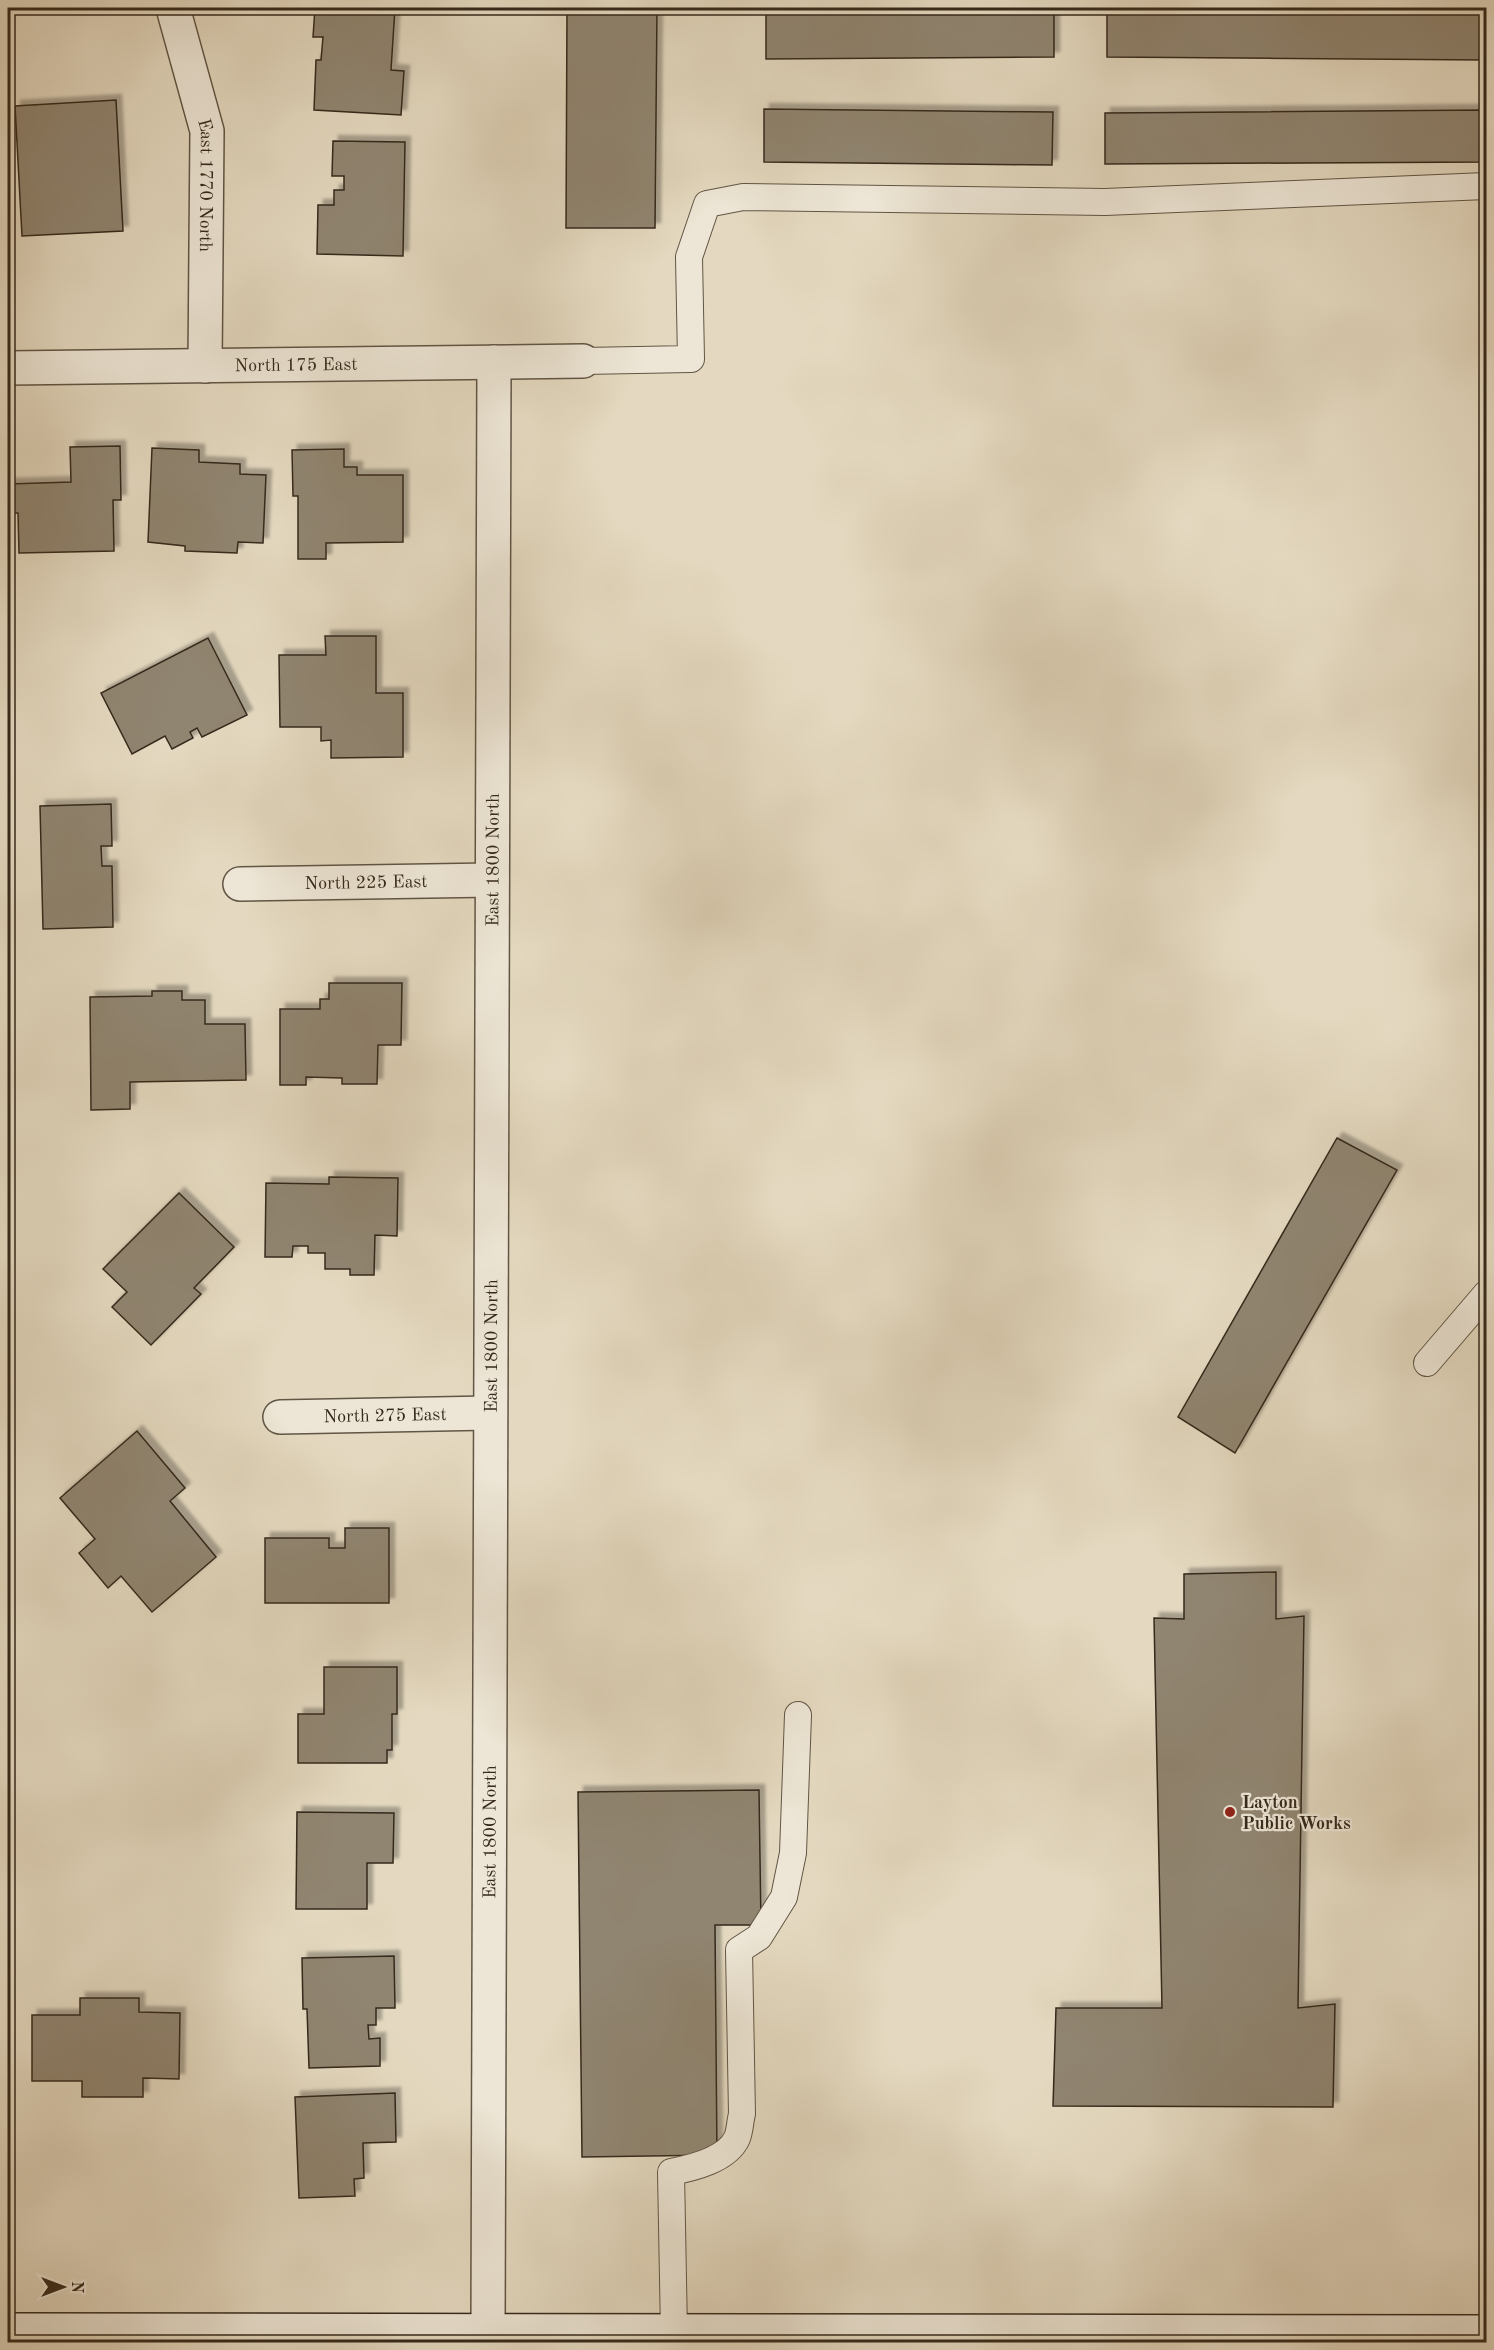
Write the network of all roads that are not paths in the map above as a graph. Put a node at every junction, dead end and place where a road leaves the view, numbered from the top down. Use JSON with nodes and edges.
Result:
{"nodes":[{"id":1,"x":173,"y":8,"type":"edge"},
{"id":2,"x":1486,"y":186,"type":"edge"},
{"id":3,"x":583,"y":361,"type":"joint"},
{"id":4,"x":494,"y":362,"type":"junction"},
{"id":5,"x":205,"y":366,"type":"junction"},
{"id":6,"x":8,"y":368,"type":"edge"},
{"id":7,"x":492,"y":880,"type":"junction"},
{"id":8,"x":240,"y":885,"type":"dead end"},
{"id":9,"x":1486,"y":1294,"type":"edge"},
{"id":10,"x":1427,"y":1363,"type":"dead end"},
{"id":11,"x":489,"y":1413,"type":"junction"},
{"id":12,"x":280,"y":1417,"type":"dead end"},
{"id":13,"x":798,"y":1714,"type":"dead end"},
{"id":14,"x":8,"y":2330,"type":"edge"},
{"id":15,"x":488,"y":2332,"type":"junction"},
{"id":16,"x":674,"y":2332,"type":"junction"},
{"id":17,"x":1486,"y":2332,"type":"edge"}],
"edges":[{"from":1,"to":5,"type":"street","name":"East 1770 North"},
{"from":2,"to":3,"type":"lane"},
{"from":3,"to":4,"type":"street","name":"North 175 East"},
{"from":4,"to":5,"type":"street","name":"North 175 East"},
{"from":4,"to":7,"type":"street","name":"East 1800 North"},
{"from":5,"to":6,"type":"street","name":"North 175 East"},
{"from":7,"to":8,"type":"street","name":"North 225 East"},
{"from":7,"to":11,"type":"street","name":"East 1800 North"},
{"from":9,"to":10,"type":"lane"},
{"from":11,"to":12,"type":"street","name":"North 275 East"},
{"from":11,"to":15,"type":"street","name":"East 1800 North"},
{"from":13,"to":16,"type":"lane"},
{"from":14,"to":15,"type":"street"},
{"from":15,"to":16,"type":"street"},
{"from":16,"to":17,"type":"street"}]}
